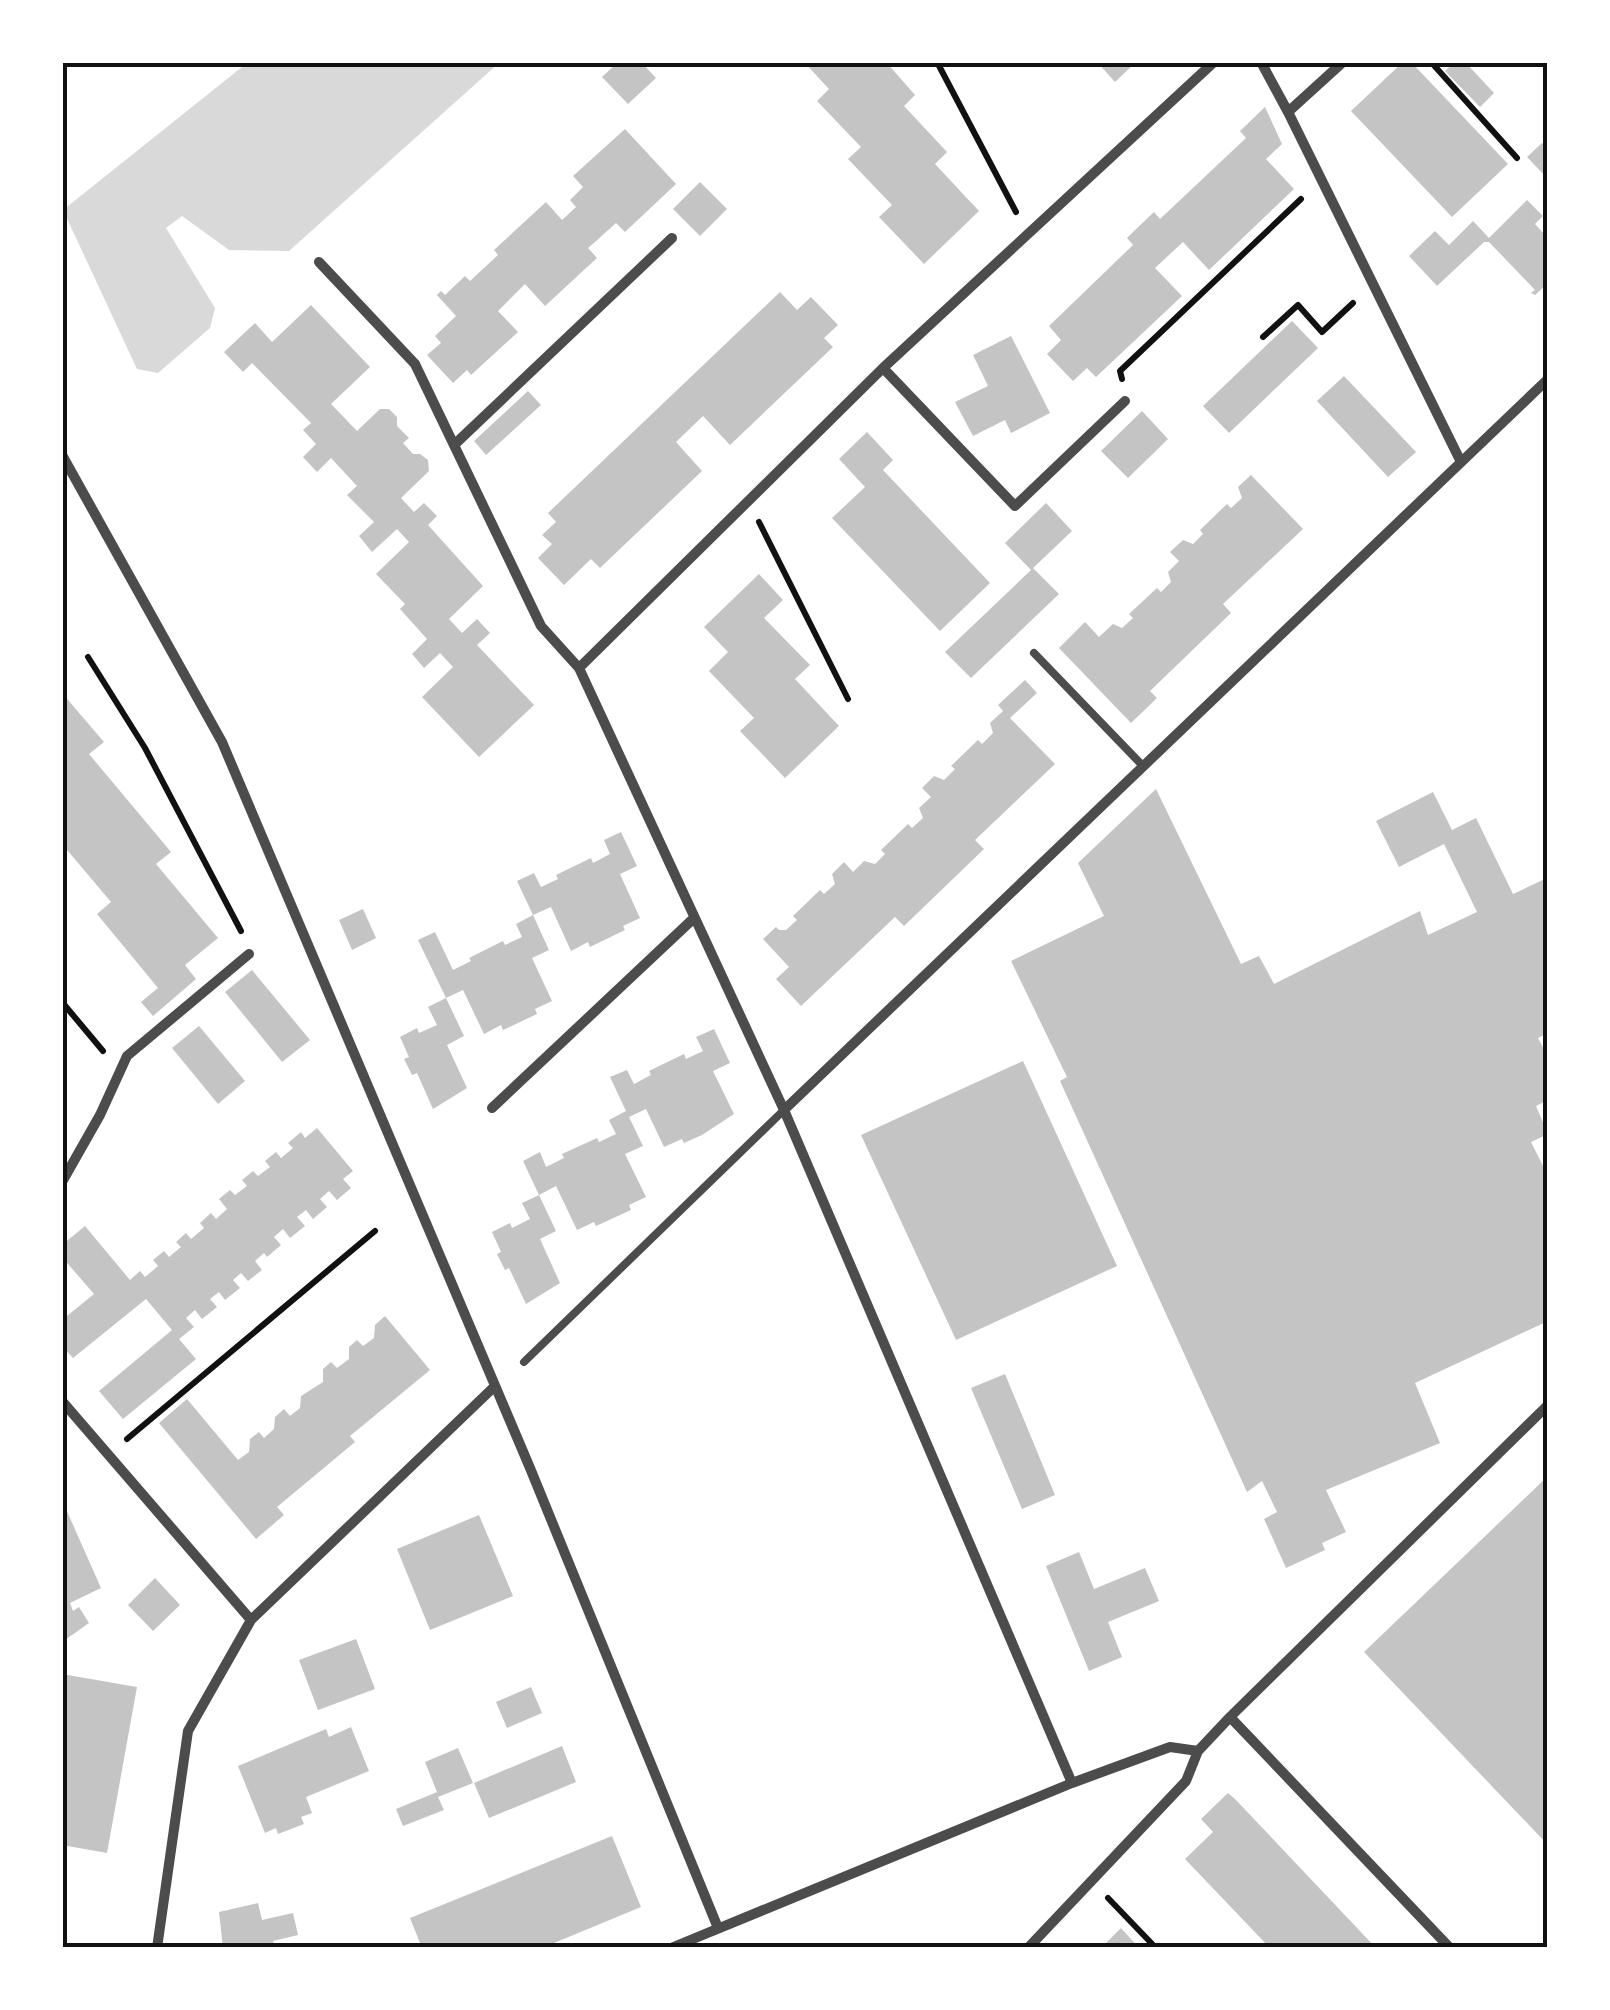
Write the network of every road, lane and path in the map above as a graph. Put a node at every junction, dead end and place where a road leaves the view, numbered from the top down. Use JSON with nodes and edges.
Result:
{"nodes":[{"id":1,"x":937,"y":62,"type":"edge"},
{"id":2,"x":1214,"y":62,"type":"edge"},
{"id":3,"x":1261,"y":62,"type":"edge"},
{"id":4,"x":1343,"y":62,"type":"edge"},
{"id":5,"x":1432,"y":62,"type":"edge"},
{"id":6,"x":1288,"y":112,"type":"junction"},
{"id":7,"x":1517,"y":158,"type":"dead end"},
{"id":8,"x":1320,"y":181,"type":"junction"},
{"id":9,"x":1028,"y":233,"type":"junction"},
{"id":10,"x":672,"y":238,"type":"dead end"},
{"id":11,"x":320,"y":262,"type":"dead end"},
{"id":12,"x":1372,"y":285,"type":"junction"},
{"id":13,"x":1263,"y":337,"type":"dead end"},
{"id":14,"x":883,"y":368,"type":"junction"},
{"id":15,"x":1547,"y":381,"type":"edge"},
{"id":16,"x":1125,"y":401,"type":"joint"},
{"id":17,"x":454,"y":445,"type":"junction"},
{"id":18,"x":62,"y":455,"type":"edge"},
{"id":19,"x":1460,"y":460,"type":"junction"},
{"id":20,"x":748,"y":500,"type":"junction"},
{"id":21,"x":1034,"y":654,"type":"dead end"},
{"id":22,"x":88,"y":657,"type":"dead end"},
{"id":23,"x":579,"y":668,"type":"junction"},
{"id":24,"x":848,"y":699,"type":"dead end"},
{"id":25,"x":1142,"y":765,"type":"junction"},
{"id":26,"x":693,"y":919,"type":"junction"},
{"id":27,"x":249,"y":954,"type":"joint"},
{"id":28,"x":62,"y":1002,"type":"edge"},
{"id":29,"x":120,"y":1071,"type":"junction"},
{"id":30,"x":492,"y":1108,"type":"dead end"},
{"id":31,"x":784,"y":1110,"type":"junction"},
{"id":32,"x":62,"y":1182,"type":"edge"},
{"id":33,"x":375,"y":1231,"type":"dead end"},
{"id":34,"x":524,"y":1362,"type":"dead end"},
{"id":35,"x":495,"y":1386,"type":"junction"},
{"id":36,"x":62,"y":1401,"type":"edge"},
{"id":37,"x":1548,"y":1405,"type":"edge"},
{"id":38,"x":109,"y":1454,"type":"junction"},
{"id":39,"x":251,"y":1620,"type":"junction"},
{"id":40,"x":1230,"y":1717,"type":"junction"},
{"id":41,"x":1198,"y":1751,"type":"junction"},
{"id":42,"x":1072,"y":1783,"type":"junction"},
{"id":43,"x":1092,"y":1881,"type":"junction"},
{"id":44,"x":718,"y":1928,"type":"junction"},
{"id":45,"x":157,"y":1948,"type":"edge"},
{"id":46,"x":671,"y":1948,"type":"edge"},
{"id":47,"x":1028,"y":1948,"type":"edge"},
{"id":48,"x":1156,"y":1948,"type":"edge"},
{"id":49,"x":1450,"y":1948,"type":"edge"}],
"edges":[{"from":1,"to":9,"type":"path"},
{"from":2,"to":9,"type":"street"},
{"from":3,"to":6,"type":"street"},
{"from":4,"to":6,"type":"street"},
{"from":5,"to":7,"type":"path"},
{"from":6,"to":8,"type":"street"},
{"from":8,"to":12,"type":"street"},
{"from":8,"to":16,"type":"path"},
{"from":9,"to":14,"type":"street"},
{"from":10,"to":17,"type":"street"},
{"from":11,"to":17,"type":"street"},
{"from":12,"to":13,"type":"path"},
{"from":12,"to":19,"type":"street"},
{"from":14,"to":16,"type":"street"},
{"from":14,"to":20,"type":"street"},
{"from":15,"to":19,"type":"street"},
{"from":17,"to":23,"type":"street"},
{"from":18,"to":35,"type":"street"},
{"from":19,"to":25,"type":"street"},
{"from":20,"to":23,"type":"street"},
{"from":20,"to":24,"type":"path"},
{"from":21,"to":25,"type":"lane"},
{"from":22,"to":27,"type":"path"},
{"from":23,"to":26,"type":"street"},
{"from":25,"to":31,"type":"street"},
{"from":26,"to":30,"type":"street"},
{"from":26,"to":31,"type":"street"},
{"from":27,"to":29,"type":"street"},
{"from":28,"to":29,"type":"path"},
{"from":29,"to":32,"type":"street"},
{"from":31,"to":34,"type":"lane"},
{"from":31,"to":42,"type":"street"},
{"from":33,"to":38,"type":"path"},
{"from":35,"to":39,"type":"street"},
{"from":35,"to":44,"type":"street"},
{"from":36,"to":38,"type":"street"},
{"from":37,"to":40,"type":"street"},
{"from":38,"to":39,"type":"street"},
{"from":39,"to":45,"type":"street"},
{"from":40,"to":41,"type":"street"},
{"from":40,"to":49,"type":"street"},
{"from":41,"to":42,"type":"street"},
{"from":41,"to":43,"type":"street"},
{"from":42,"to":44,"type":"street"},
{"from":43,"to":47,"type":"street"},
{"from":43,"to":48,"type":"path"},
{"from":44,"to":46,"type":"street"}]}
